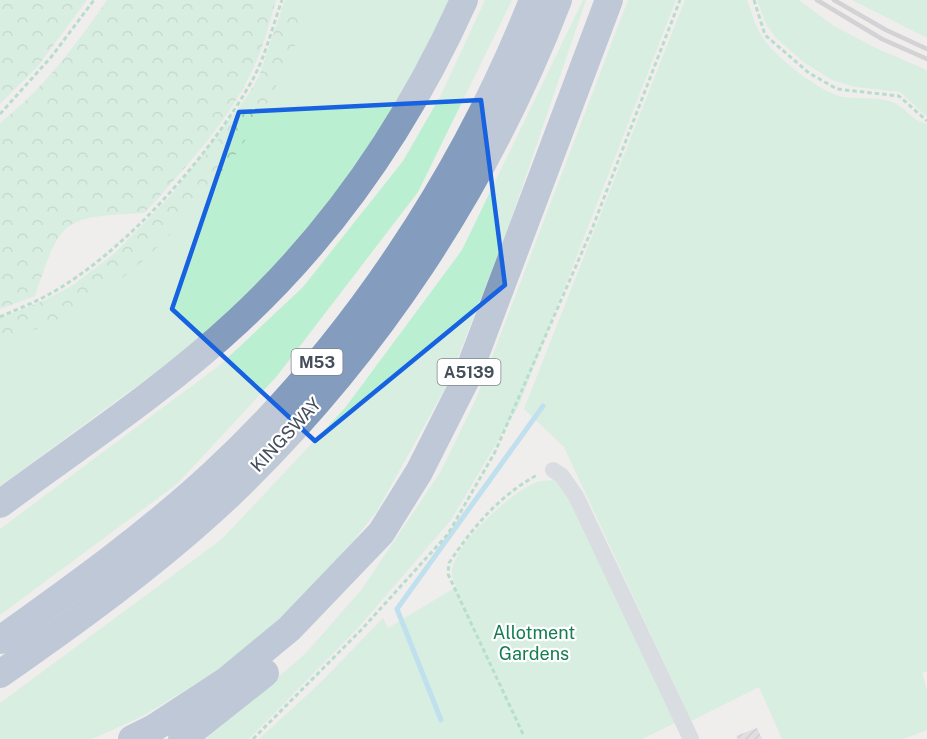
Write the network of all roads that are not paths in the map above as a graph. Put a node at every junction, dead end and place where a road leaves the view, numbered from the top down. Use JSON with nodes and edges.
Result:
{"nodes":[{"id":1,"x":464,"y":0,"type":"edge"},
{"id":2,"x":532,"y":0,"type":"edge"},
{"id":3,"x":558,"y":0,"type":"edge"},
{"id":4,"x":609,"y":0,"type":"edge"},
{"id":5,"x":553,"y":470,"type":"road end"},
{"id":6,"x":0,"y":504,"type":"edge"},
{"id":7,"x":381,"y":533,"type":"junction"},
{"id":8,"x":0,"y":640,"type":"edge"},
{"id":9,"x":0,"y":674,"type":"edge"},
{"id":10,"x":132,"y":739,"type":"edge"},
{"id":11,"x":182,"y":739,"type":"edge"},
{"id":12,"x":691,"y":739,"type":"edge"}],
"edges":[{"from":1,"to":6,"type":"highway"},
{"from":2,"to":8,"type":"highway","number":"M53"},
{"from":3,"to":9,"type":"highway","name":"KINGSWAY"},
{"from":4,"to":7,"type":"highway","number":"A5139"},
{"from":5,"to":12,"type":"street"},
{"from":7,"to":10,"type":"highway","number":"A5139"},
{"from":7,"to":11,"type":"highway","number":"A5139"}]}
